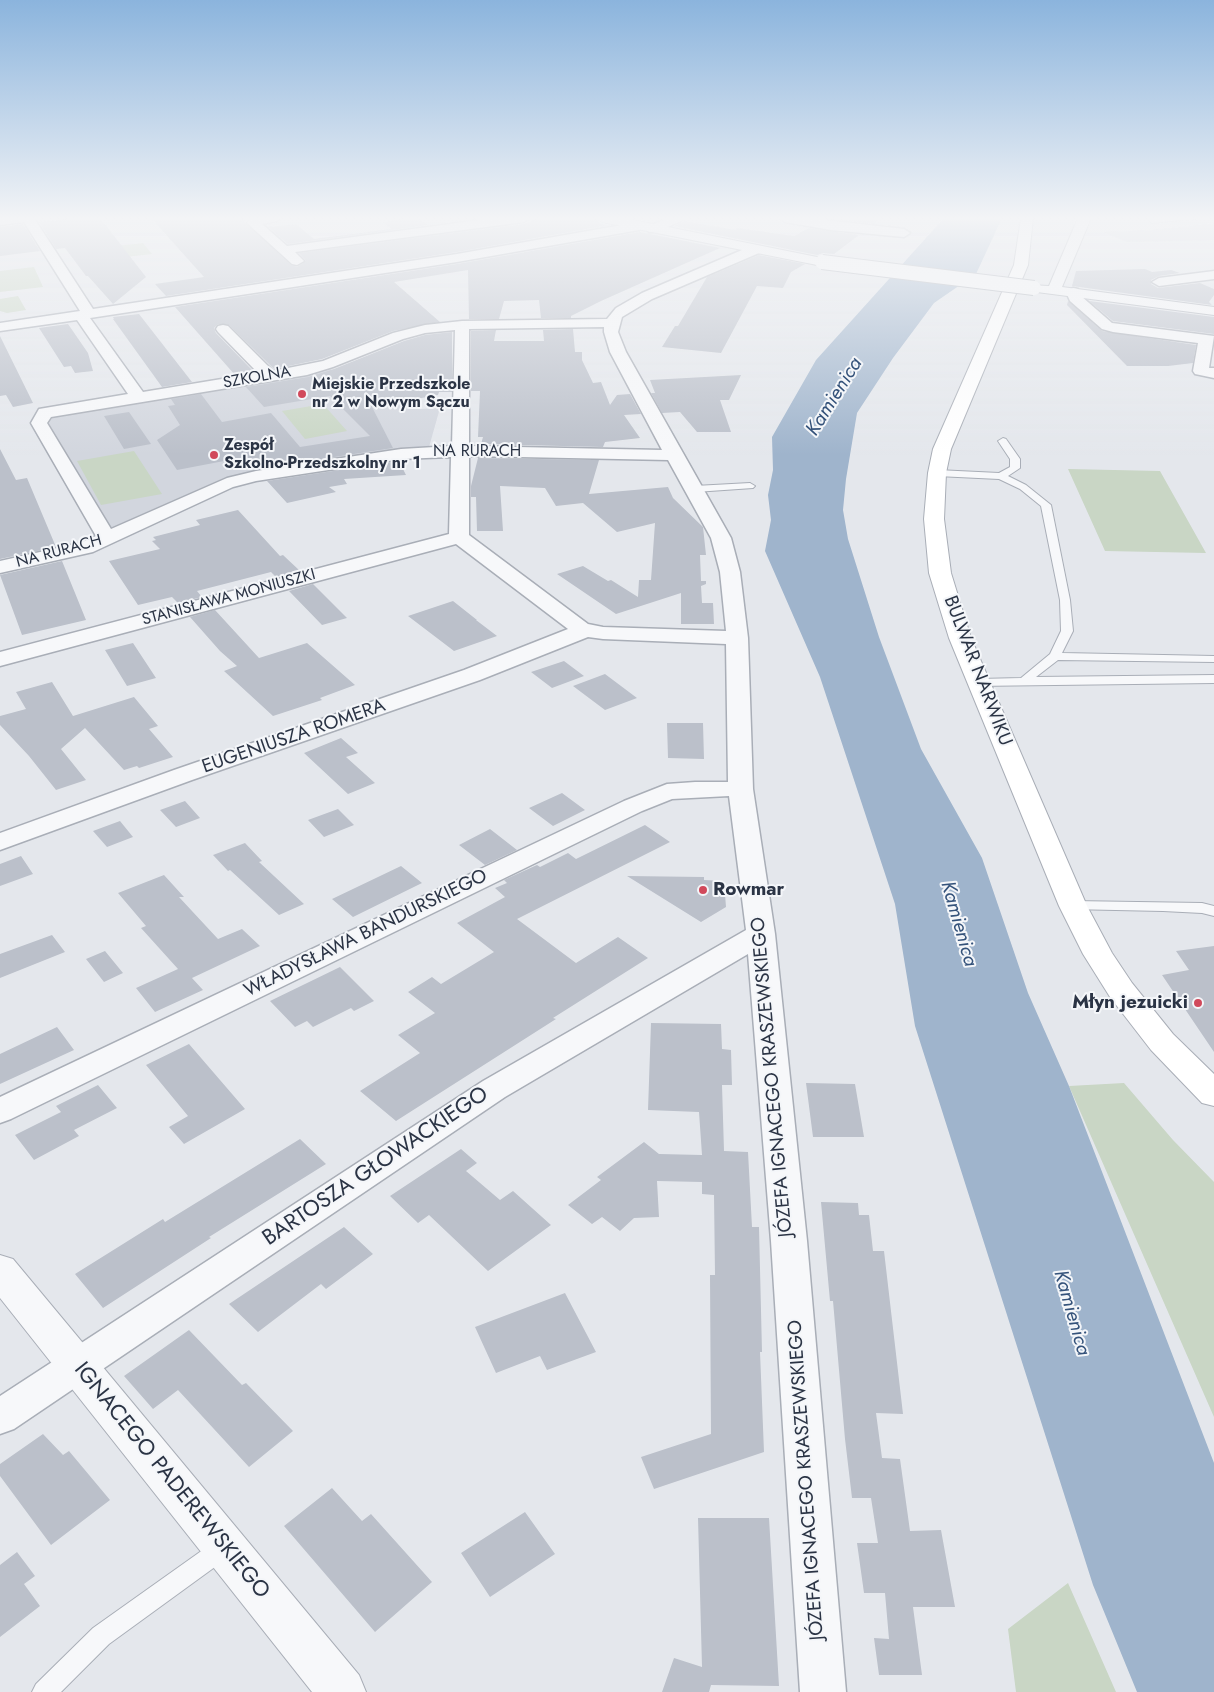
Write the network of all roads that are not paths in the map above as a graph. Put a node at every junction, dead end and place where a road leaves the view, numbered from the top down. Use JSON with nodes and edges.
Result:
{"nodes":[{"id":1,"x":75,"y":297,"type":"edge"},
{"id":2,"x":198,"y":297,"type":"edge"},
{"id":3,"x":645,"y":297,"type":"edge"},
{"id":4,"x":1007,"y":297,"type":"edge"},
{"id":5,"x":1075,"y":297,"type":"edge"},
{"id":6,"x":1111,"y":297,"type":"edge"},
{"id":7,"x":1214,"y":311,"type":"edge"},
{"id":8,"x":85,"y":314,"type":"junction"},
{"id":9,"x":612,"y":322,"type":"junction"},
{"id":10,"x":462,"y":324,"type":"junction"},
{"id":11,"x":0,"y":327,"type":"edge"},
{"id":12,"x":223,"y":329,"type":"dead end"},
{"id":13,"x":1210,"y":339,"type":"edge"},
{"id":14,"x":1214,"y":373,"type":"edge"},
{"id":15,"x":268,"y":376,"type":"junction"},
{"id":16,"x":139,"y":398,"type":"junction"},
{"id":17,"x":1003,"y":441,"type":"dead end"},
{"id":18,"x":461,"y":451,"type":"junction"},
{"id":19,"x":674,"y":455,"type":"junction"},
{"id":20,"x":937,"y":473,"type":"junction"},
{"id":21,"x":1001,"y":476,"type":"junction"},
{"id":22,"x":750,"y":486,"type":"dead end"},
{"id":23,"x":695,"y":489,"type":"junction"},
{"id":24,"x":459,"y":537,"type":"junction"},
{"id":25,"x":107,"y":540,"type":"junction"},
{"id":26,"x":0,"y":567,"type":"edge"},
{"id":27,"x":586,"y":630,"type":"junction"},
{"id":28,"x":737,"y":638,"type":"junction"},
{"id":29,"x":1055,"y":656,"type":"junction"},
{"id":30,"x":0,"y":659,"type":"edge"},
{"id":31,"x":1214,"y":659,"type":"edge"},
{"id":32,"x":1214,"y":678,"type":"edge"},
{"id":33,"x":1024,"y":681,"type":"junction"},
{"id":34,"x":979,"y":683,"type":"junction"},
{"id":35,"x":741,"y":789,"type":"junction"},
{"id":36,"x":0,"y":842,"type":"edge"},
{"id":37,"x":1074,"y":906,"type":"junction"},
{"id":38,"x":1214,"y":911,"type":"edge"},
{"id":39,"x":761,"y":934,"type":"junction"},
{"id":40,"x":1162,"y":1042,"type":"junction"},
{"id":41,"x":1214,"y":1082,"type":"edge"},
{"id":42,"x":1214,"y":1094,"type":"edge"},
{"id":43,"x":0,"y":1111,"type":"edge"},
{"id":44,"x":0,"y":1270,"type":"edge"},
{"id":45,"x":78,"y":1365,"type":"junction"},
{"id":46,"x":0,"y":1417,"type":"edge"},
{"id":47,"x":224,"y":1547,"type":"junction"},
{"id":48,"x":44,"y":1692,"type":"edge"},
{"id":49,"x":342,"y":1692,"type":"edge"},
{"id":50,"x":823,"y":1692,"type":"edge"}],
"edges":[{"from":1,"to":8,"type":"street"},
{"from":2,"to":8,"type":"street"},
{"from":3,"to":9,"type":"street"},
{"from":4,"to":20,"type":"main road","name":"BULWAR NARWIKU"},
{"from":5,"to":13,"type":"street"},
{"from":6,"to":7,"type":"street"},
{"from":8,"to":11,"type":"street"},
{"from":8,"to":16,"type":"street"},
{"from":9,"to":10,"type":"street","name":"SZKOLNA"},
{"from":9,"to":19,"type":"street","name":"JÓZEFA IGNACEGO KRASZEWSKIEGO"},
{"from":10,"to":15,"type":"street","name":"SZKOLNA"},
{"from":10,"to":18,"type":"street"},
{"from":12,"to":15,"type":"street"},
{"from":13,"to":14,"type":"street"},
{"from":15,"to":16,"type":"street","name":"SZKOLNA"},
{"from":16,"to":25,"type":"street","name":"SZKOLNA"},
{"from":17,"to":21,"type":"lane"},
{"from":18,"to":19,"type":"street","name":"NA RURACH"},
{"from":18,"to":24,"type":"street"},
{"from":18,"to":25,"type":"street","name":"NA RURACH"},
{"from":19,"to":23,"type":"street","name":"JÓZEFA IGNACEGO KRASZEWSKIEGO"},
{"from":20,"to":21,"type":"lane"},
{"from":20,"to":34,"type":"main road","name":"BULWAR NARWIKU"},
{"from":21,"to":29,"type":"lane"},
{"from":22,"to":23,"type":"lane"},
{"from":23,"to":28,"type":"street","name":"JÓZEFA IGNACEGO KRASZEWSKIEGO"},
{"from":24,"to":27,"type":"street"},
{"from":24,"to":30,"type":"street","name":"STANISŁAWA MONIUSZKI"},
{"from":25,"to":26,"type":"street","name":"NA RURACH"},
{"from":27,"to":28,"type":"street"},
{"from":27,"to":36,"type":"street","name":"EUGENIUSZA ROMERA"},
{"from":28,"to":35,"type":"street","name":"JÓZEFA IGNACEGO KRASZEWSKIEGO"},
{"from":29,"to":31,"type":"lane"},
{"from":29,"to":33,"type":"lane"},
{"from":32,"to":33,"type":"lane"},
{"from":33,"to":34,"type":"lane"},
{"from":34,"to":37,"type":"main road","name":"BULWAR NARWIKU"},
{"from":35,"to":39,"type":"street","name":"JÓZEFA IGNACEGO KRASZEWSKIEGO"},
{"from":35,"to":43,"type":"street","name":"WŁADYSŁAWA BANDURSKIEGO"},
{"from":37,"to":38,"type":"lane"},
{"from":37,"to":40,"type":"main road","name":"BULWAR NARWIKU"},
{"from":39,"to":45,"type":"street","name":"BARTOSZA GŁOWACKIEGO"},
{"from":39,"to":50,"type":"street","name":"JÓZEFA IGNACEGO KRASZEWSKIEGO"},
{"from":40,"to":41,"type":"main road","name":"BULWAR NARWIKU"},
{"from":40,"to":42,"type":"main road","name":"BULWAR NARWIKU"},
{"from":44,"to":45,"type":"street","name":"IGNACEGO PADEREWSKIEGO"},
{"from":45,"to":46,"type":"street","name":"BARTOSZA GŁOWACKIEGO"},
{"from":45,"to":47,"type":"street","name":"IGNACEGO PADEREWSKIEGO"},
{"from":47,"to":48,"type":"lane"},
{"from":47,"to":49,"type":"street","name":"IGNACEGO PADEREWSKIEGO"}]}
